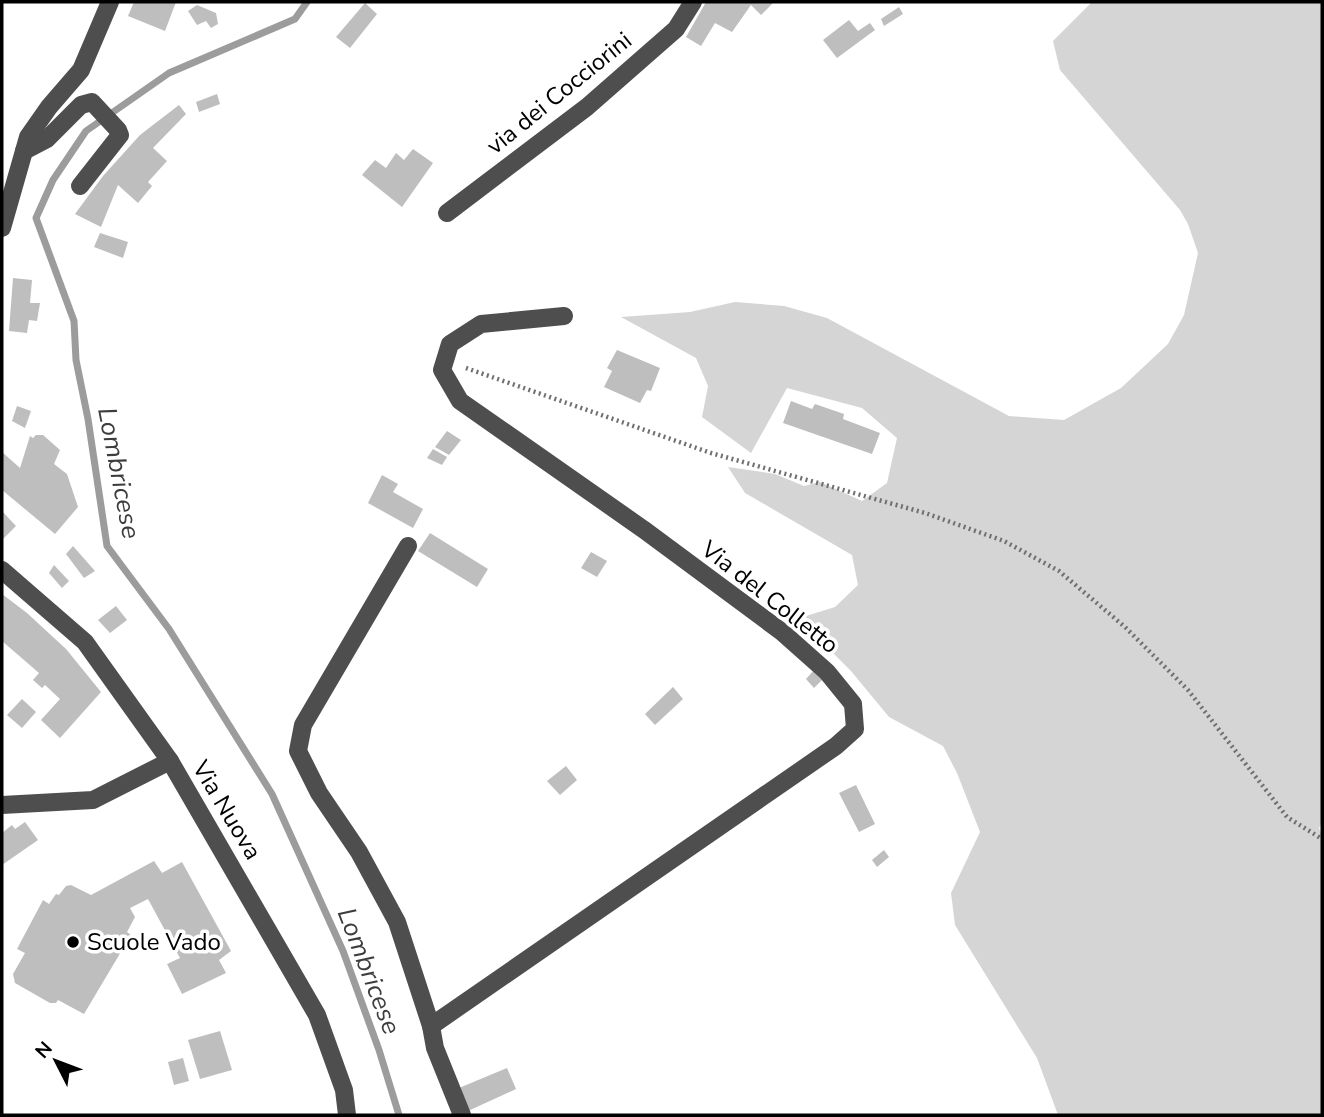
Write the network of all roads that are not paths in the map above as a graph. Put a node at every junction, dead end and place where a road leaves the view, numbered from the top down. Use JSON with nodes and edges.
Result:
{"nodes":[{"id":1,"x":110,"y":2,"type":"edge"},
{"id":2,"x":693,"y":2,"type":"edge"},
{"id":3,"x":24,"y":151,"type":"junction"},
{"id":4,"x":80,"y":186,"type":"dead end"},
{"id":5,"x":447,"y":213,"type":"dead end"},
{"id":6,"x":2,"y":228,"type":"edge"},
{"id":7,"x":564,"y":316,"type":"dead end"},
{"id":8,"x":408,"y":546,"type":"dead end"},
{"id":9,"x":2,"y":570,"type":"edge"},
{"id":10,"x":170,"y":761,"type":"junction"},
{"id":11,"x":2,"y":805,"type":"edge"},
{"id":12,"x":431,"y":1026,"type":"junction"},
{"id":13,"x":347,"y":1115,"type":"edge"},
{"id":14,"x":462,"y":1115,"type":"edge"}],
"edges":[{"from":1,"to":3,"type":"street"},
{"from":2,"to":5,"type":"street","name":"via dei Cocciorini"},
{"from":3,"to":4,"type":"street"},
{"from":3,"to":6,"type":"street"},
{"from":7,"to":12,"type":"street","name":"Via del Colletto"},
{"from":8,"to":12,"type":"street"},
{"from":9,"to":10,"type":"street","name":"Via Nuova"},
{"from":10,"to":11,"type":"street"},
{"from":10,"to":13,"type":"street","name":"Via Nuova"},
{"from":12,"to":14,"type":"street"}]}
